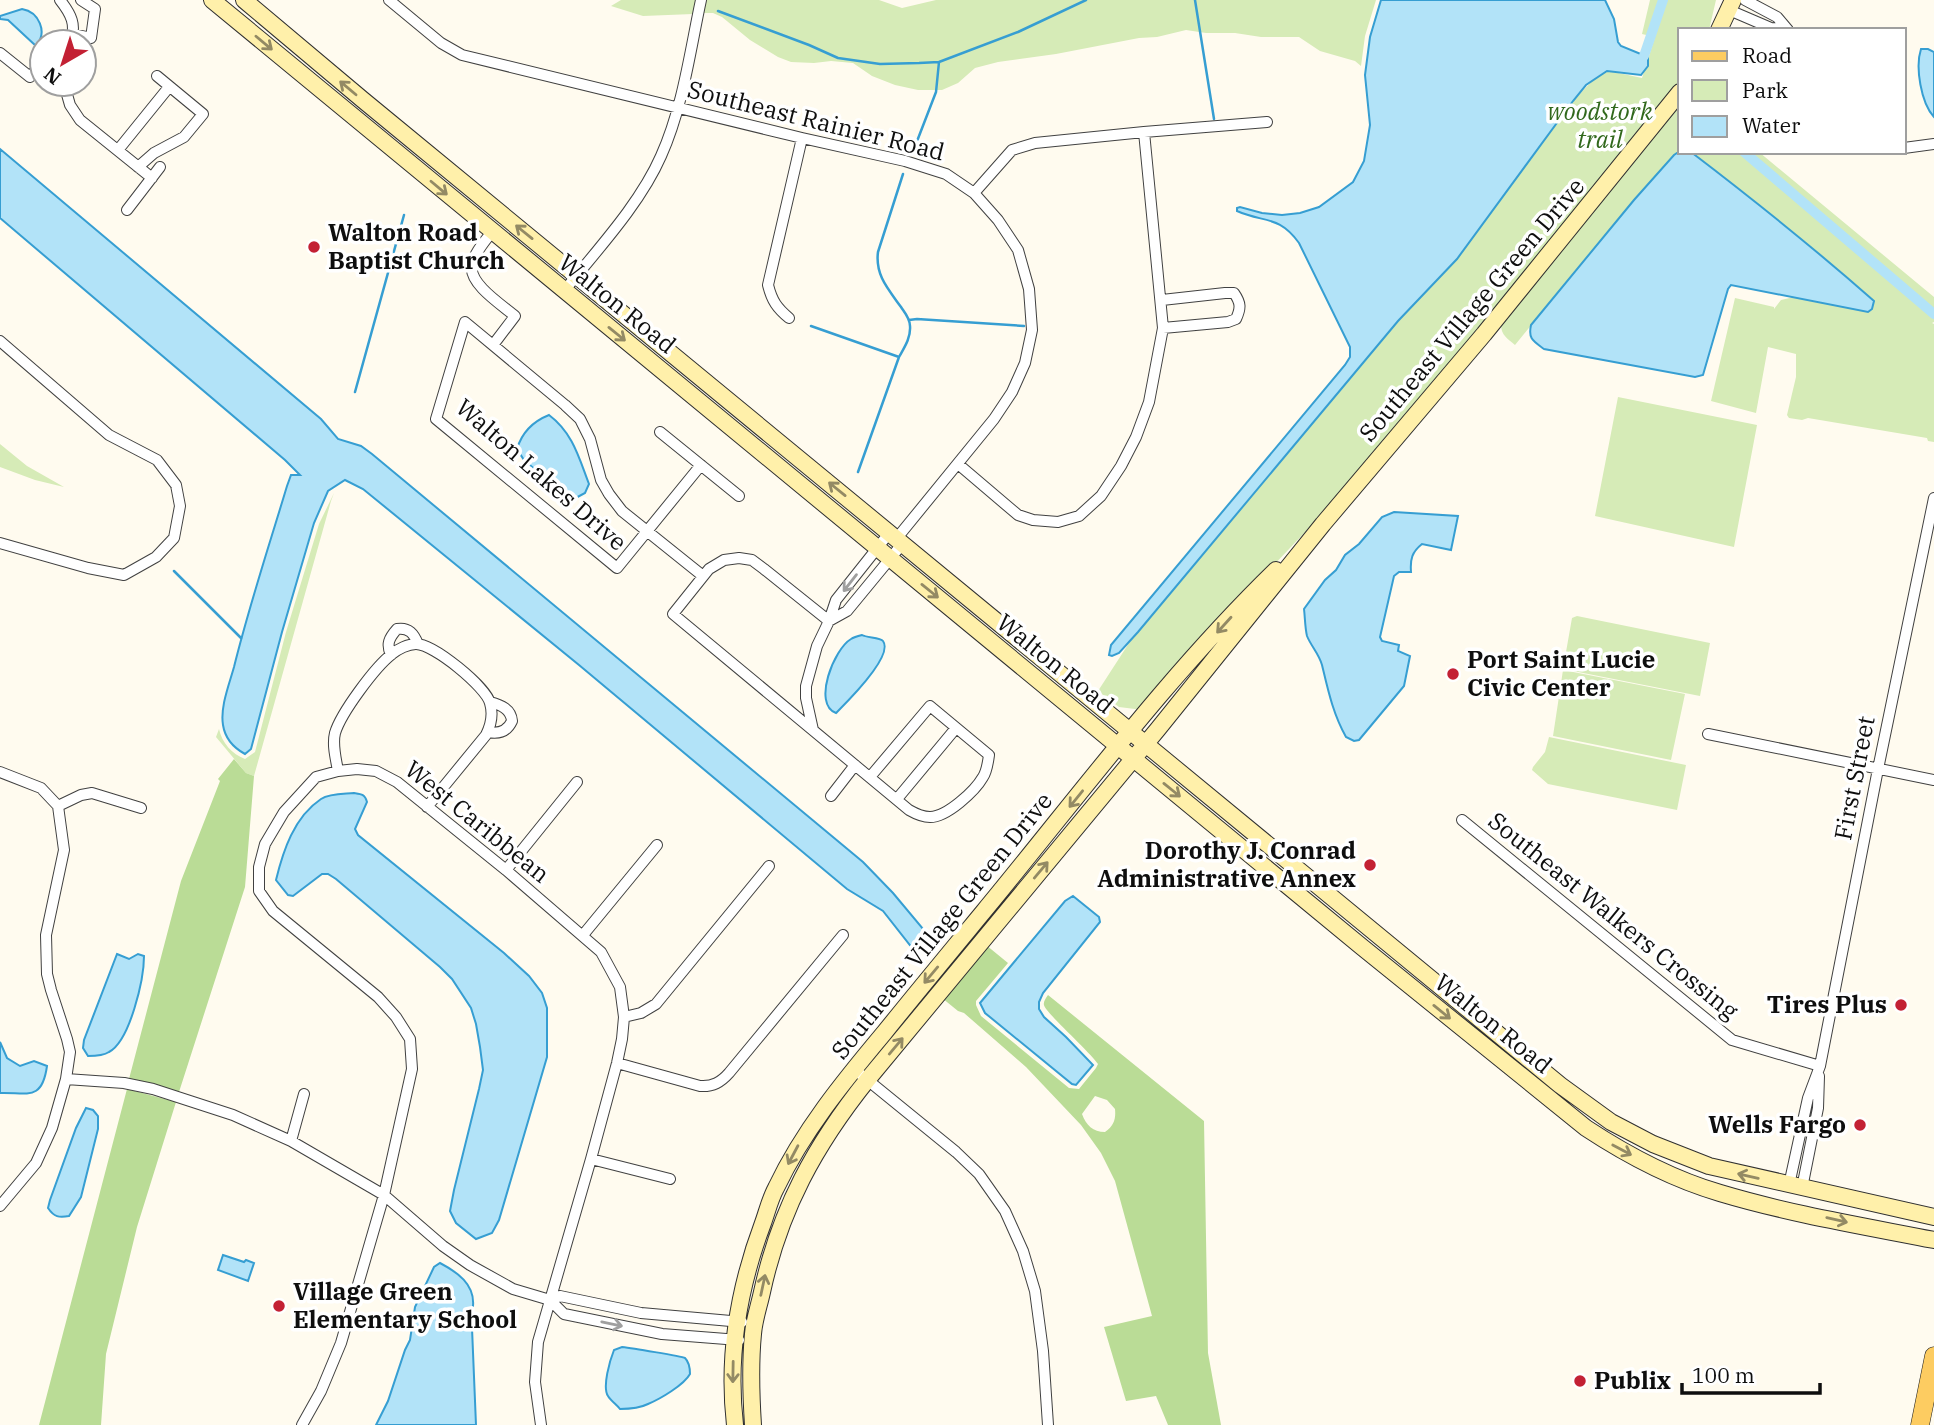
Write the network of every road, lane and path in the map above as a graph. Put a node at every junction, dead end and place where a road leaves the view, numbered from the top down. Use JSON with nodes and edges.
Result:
{"nodes":[{"id":1,"x":60,"y":0,"type":"edge"},
{"id":2,"x":80,"y":0,"type":"edge"},
{"id":3,"x":212,"y":0,"type":"edge"},
{"id":4,"x":244,"y":0,"type":"edge"},
{"id":5,"x":389,"y":0,"type":"edge"},
{"id":6,"x":701,"y":0,"type":"edge"},
{"id":7,"x":1745,"y":0,"type":"edge"},
{"id":8,"x":1731,"y":5,"type":"edge"},
{"id":9,"x":72,"y":28,"type":"edge"},
{"id":10,"x":92,"y":28,"type":"edge"},
{"id":11,"x":1720,"y":28,"type":"edge"},
{"id":12,"x":1771,"y":28,"type":"edge"},
{"id":13,"x":1786,"y":28,"type":"edge"},
{"id":14,"x":0,"y":53,"type":"edge"},
{"id":15,"x":28,"y":74,"type":"edge"},
{"id":16,"x":157,"y":76,"type":"dead end"},
{"id":17,"x":169,"y":87,"type":"junction"},
{"id":18,"x":1678,"y":94,"type":"edge"},
{"id":19,"x":69,"y":98,"type":"edge"},
{"id":20,"x":677,"y":107,"type":"junction"},
{"id":21,"x":1267,"y":122,"type":"dead end"},
{"id":22,"x":1144,"y":132,"type":"junction"},
{"id":23,"x":802,"y":138,"type":"junction"},
{"id":24,"x":1934,"y":144,"type":"edge"},
{"id":25,"x":1906,"y":148,"type":"edge"},
{"id":26,"x":118,"y":150,"type":"junction"},
{"id":27,"x":138,"y":167,"type":"junction"},
{"id":28,"x":160,"y":167,"type":"dead end"},
{"id":29,"x":152,"y":178,"type":"junction"},
{"id":30,"x":974,"y":193,"type":"junction"},
{"id":31,"x":127,"y":210,"type":"dead end"},
{"id":32,"x":492,"y":232,"type":"junction"},
{"id":33,"x":577,"y":275,"type":"junction"},
{"id":34,"x":564,"y":290,"type":"junction"},
{"id":35,"x":1161,"y":300,"type":"junction"},
{"id":36,"x":789,"y":318,"type":"dead end"},
{"id":37,"x":1163,"y":328,"type":"junction"},
{"id":38,"x":0,"y":341,"type":"edge"},
{"id":39,"x":493,"y":345,"type":"junction"},
{"id":40,"x":660,"y":432,"type":"dead end"},
{"id":41,"x":958,"y":464,"type":"junction"},
{"id":42,"x":701,"y":465,"type":"junction"},
{"id":43,"x":738,"y":496,"type":"dead end"},
{"id":44,"x":1934,"y":498,"type":"edge"},
{"id":45,"x":1323,"y":524,"type":"junction"},
{"id":46,"x":648,"y":531,"type":"junction"},
{"id":47,"x":897,"y":538,"type":"junction"},
{"id":48,"x":0,"y":543,"type":"edge"},
{"id":49,"x":884,"y":553,"type":"junction"},
{"id":50,"x":703,"y":576,"type":"junction"},
{"id":51,"x":829,"y":621,"type":"junction"},
{"id":52,"x":418,"y":644,"type":"junction"},
{"id":53,"x":391,"y":655,"type":"junction"},
{"id":54,"x":490,"y":702,"type":"junction"},
{"id":55,"x":956,"y":728,"type":"junction"},
{"id":56,"x":813,"y":730,"type":"junction"},
{"id":57,"x":488,"y":732,"type":"junction"},
{"id":58,"x":1130,"y":732,"type":"junction"},
{"id":59,"x":1708,"y":734,"type":"dead end"},
{"id":60,"x":1145,"y":744,"type":"junction"},
{"id":61,"x":1119,"y":746,"type":"junction"},
{"id":62,"x":1133,"y":758,"type":"junction"},
{"id":63,"x":855,"y":765,"type":"junction"},
{"id":64,"x":1878,"y":769,"type":"junction"},
{"id":65,"x":338,"y":771,"type":"junction"},
{"id":66,"x":0,"y":772,"type":"edge"},
{"id":67,"x":870,"y":777,"type":"junction"},
{"id":68,"x":1934,"y":780,"type":"edge"},
{"id":69,"x":578,"y":782,"type":"dead end"},
{"id":70,"x":831,"y":796,"type":"dead end"},
{"id":71,"x":897,"y":799,"type":"junction"},
{"id":72,"x":58,"y":806,"type":"junction"},
{"id":73,"x":428,"y":807,"type":"junction"},
{"id":74,"x":141,"y":808,"type":"dead end"},
{"id":75,"x":1462,"y":820,"type":"dead end"},
{"id":76,"x":657,"y":845,"type":"dead end"},
{"id":77,"x":769,"y":866,"type":"dead end"},
{"id":78,"x":506,"y":870,"type":"junction"},
{"id":79,"x":1290,"y":886,"type":"junction"},
{"id":80,"x":583,"y":935,"type":"junction"},
{"id":81,"x":843,"y":935,"type":"dead end"},
{"id":82,"x":1378,"y":935,"type":"junction"},
{"id":83,"x":1362,"y":947,"type":"junction"},
{"id":84,"x":1449,"y":993,"type":"junction"},
{"id":85,"x":625,"y":1017,"type":"junction"},
{"id":86,"x":617,"y":1063,"type":"junction"},
{"id":87,"x":1820,"y":1066,"type":"junction"},
{"id":88,"x":854,"y":1069,"type":"junction"},
{"id":89,"x":66,"y":1079,"type":"junction"},
{"id":90,"x":868,"y":1079,"type":"junction"},
{"id":91,"x":304,"y":1094,"type":"dead end"},
{"id":92,"x":291,"y":1141,"type":"junction"},
{"id":93,"x":591,"y":1159,"type":"junction"},
{"id":94,"x":670,"y":1179,"type":"dead end"},
{"id":95,"x":1795,"y":1187,"type":"junction"},
{"id":96,"x":384,"y":1195,"type":"junction"},
{"id":97,"x":0,"y":1206,"type":"edge"},
{"id":98,"x":1934,"y":1217,"type":"edge"},
{"id":99,"x":1934,"y":1240,"type":"edge"},
{"id":100,"x":550,"y":1300,"type":"junction"},
{"id":101,"x":755,"y":1320,"type":"junction"},
{"id":102,"x":737,"y":1322,"type":"junction"},
{"id":103,"x":735,"y":1340,"type":"junction"},
{"id":104,"x":752,"y":1342,"type":"junction"},
{"id":105,"x":1934,"y":1356,"type":"edge"},
{"id":106,"x":302,"y":1425,"type":"edge"},
{"id":107,"x":541,"y":1425,"type":"edge"},
{"id":108,"x":735,"y":1425,"type":"edge"},
{"id":109,"x":753,"y":1425,"type":"edge"},
{"id":110,"x":1048,"y":1425,"type":"edge"},
{"id":111,"x":1920,"y":1425,"type":"edge"}],
"edges":[{"from":1,"to":9,"type":"street"},
{"from":2,"to":10,"type":"street"},
{"from":3,"to":32,"type":"main road","name":"Walton Road","one_way":true},
{"from":33,"to":4,"type":"main road","name":"Walton Road","one_way":true},
{"from":5,"to":20,"type":"street","name":"Southeast Rainier Road"},
{"from":6,"to":20,"type":"street"},
{"from":7,"to":13,"type":"street"},
{"from":8,"to":11,"type":"main road"},
{"from":8,"to":12,"type":"street"},
{"from":14,"to":15,"type":"street"},
{"from":16,"to":17,"type":"street"},
{"from":17,"to":26,"type":"street"},
{"from":17,"to":27,"type":"street"},
{"from":18,"to":45,"type":"main road","name":"Southeast Village Green Drive"},
{"from":19,"to":26,"type":"street"},
{"from":20,"to":23,"type":"street","name":"Southeast Rainier Road"},
{"from":20,"to":33,"type":"street"},
{"from":21,"to":22,"type":"street"},
{"from":22,"to":30,"type":"street"},
{"from":22,"to":35,"type":"street"},
{"from":23,"to":30,"type":"street","name":"Southeast Rainier Road"},
{"from":23,"to":36,"type":"street"},
{"from":24,"to":25,"type":"street"},
{"from":26,"to":27,"type":"street"},
{"from":27,"to":29,"type":"street"},
{"from":28,"to":29,"type":"street"},
{"from":29,"to":31,"type":"street"},
{"from":30,"to":41,"type":"street","name":"Southeast Rainier Road"},
{"from":32,"to":34,"type":"main road","name":"Walton Road"},
{"from":32,"to":39,"type":"street"},
{"from":33,"to":34,"type":"street"},
{"from":47,"to":33,"type":"main road","name":"Walton Road","one_way":true},
{"from":34,"to":49,"type":"main road","name":"Walton Road","one_way":true},
{"from":35,"to":37,"type":"street"},
{"from":35,"to":37,"type":"street"},
{"from":37,"to":41,"type":"street"},
{"from":38,"to":48,"type":"street"},
{"from":39,"to":46,"type":"street","name":"Walton Lakes Drive"},
{"from":39,"to":46,"type":"street","name":"Walton Lakes Drive"},
{"from":40,"to":42,"type":"street"},
{"from":41,"to":47,"type":"street","name":"Southeast Rainier Road"},
{"from":42,"to":43,"type":"street"},
{"from":42,"to":46,"type":"street","name":"Walton Lakes Drive"},
{"from":44,"to":64,"type":"street","name":"First Street"},
{"from":45,"to":58,"type":"main road","name":"Southeast Village Green Drive","one_way":true},
{"from":45,"to":60,"type":"main road","name":"Southeast Village Green Drive"},
{"from":46,"to":50,"type":"street","name":"Walton Lakes Drive"},
{"from":47,"to":49,"type":"street"},
{"from":47,"to":49,"type":"street"},
{"from":47,"to":58,"type":"main road","name":"Walton Road"},
{"from":49,"to":51,"type":"street","one_way":true},
{"from":49,"to":51,"type":"street"},
{"from":49,"to":61,"type":"main road","name":"Walton Road","one_way":true},
{"from":50,"to":51,"type":"street"},
{"from":50,"to":56,"type":"street"},
{"from":51,"to":56,"type":"street"},
{"from":52,"to":53,"type":"street"},
{"from":52,"to":53,"type":"street"},
{"from":52,"to":54,"type":"street"},
{"from":53,"to":65,"type":"street"},
{"from":54,"to":57,"type":"street"},
{"from":54,"to":57,"type":"street"},
{"from":55,"to":67,"type":"street"},
{"from":55,"to":71,"type":"street"},
{"from":55,"to":71,"type":"street"},
{"from":56,"to":63,"type":"street"},
{"from":57,"to":73,"type":"street"},
{"from":58,"to":60,"type":"main road","name":"Walton Road"},
{"from":58,"to":61,"type":"main road","name":"Southeast Village Green Drive"},
{"from":59,"to":64,"type":"street"},
{"from":60,"to":62,"type":"main road","name":"Southeast Village Green Drive"},
{"from":60,"to":82,"type":"main road","name":"Walton Road"},
{"from":61,"to":62,"type":"main road","name":"Walton Road"},
{"from":61,"to":88,"type":"main road","name":"Southeast Village Green Drive","one_way":true},
{"from":62,"to":79,"type":"main road","name":"Walton Road","one_way":true},
{"from":90,"to":62,"type":"main road","name":"Southeast Village Green Drive","one_way":true},
{"from":63,"to":67,"type":"street"},
{"from":63,"to":70,"type":"street"},
{"from":64,"to":68,"type":"street"},
{"from":64,"to":87,"type":"street","name":"First Street"},
{"from":65,"to":73,"type":"street","name":"West Caribbean"},
{"from":65,"to":96,"type":"street","name":"West Caribbean"},
{"from":66,"to":72,"type":"street"},
{"from":67,"to":71,"type":"street"},
{"from":69,"to":78,"type":"street"},
{"from":72,"to":74,"type":"street"},
{"from":72,"to":89,"type":"street"},
{"from":73,"to":78,"type":"street","name":"West Caribbean"},
{"from":75,"to":87,"type":"street","name":"Southeast Walkers Crossing"},
{"from":76,"to":80,"type":"street"},
{"from":77,"to":85,"type":"street"},
{"from":78,"to":80,"type":"street","name":"West Caribbean"},
{"from":79,"to":82,"type":"main road"},
{"from":79,"to":83,"type":"main road","name":"Walton Road"},
{"from":80,"to":85,"type":"street","name":"West Caribbean"},
{"from":81,"to":86,"type":"street"},
{"from":82,"to":84,"type":"main road","name":"Walton Road"},
{"from":83,"to":84,"type":"main road"},
{"from":83,"to":99,"type":"main road","name":"Walton Road","one_way":true},
{"from":95,"to":84,"type":"main road","name":"Walton Road","one_way":true},
{"from":85,"to":86,"type":"street","name":"West Caribbean"},
{"from":86,"to":93,"type":"street","name":"West Caribbean"},
{"from":87,"to":95,"type":"street","name":"First Street"},
{"from":88,"to":90,"type":"street"},
{"from":88,"to":102,"type":"main road","name":"Southeast Village Green Drive","one_way":true},
{"from":89,"to":92,"type":"street"},
{"from":89,"to":97,"type":"street"},
{"from":101,"to":90,"type":"main road","name":"Southeast Village Green Drive","one_way":true},
{"from":90,"to":110,"type":"street"},
{"from":91,"to":92,"type":"street"},
{"from":92,"to":96,"type":"street"},
{"from":93,"to":94,"type":"street"},
{"from":93,"to":100,"type":"street","name":"West Caribbean"},
{"from":95,"to":98,"type":"main road","name":"Walton Road"},
{"from":96,"to":100,"type":"street"},
{"from":96,"to":106,"type":"street","name":"West Caribbean"},
{"from":100,"to":102,"type":"street"},
{"from":100,"to":103,"type":"street","one_way":true},
{"from":100,"to":107,"type":"street","name":"West Caribbean"},
{"from":101,"to":102,"type":"street"},
{"from":101,"to":104,"type":"main road","name":"Southeast Village Green Drive"},
{"from":102,"to":103,"type":"main road","name":"Southeast Village Green Drive"},
{"from":103,"to":104,"type":"street"},
{"from":103,"to":108,"type":"main road","name":"Southeast Village Green Drive","one_way":true},
{"from":104,"to":109,"type":"main road","name":"Southeast Village Green Drive"},
{"from":105,"to":111,"type":"main road"}]}
